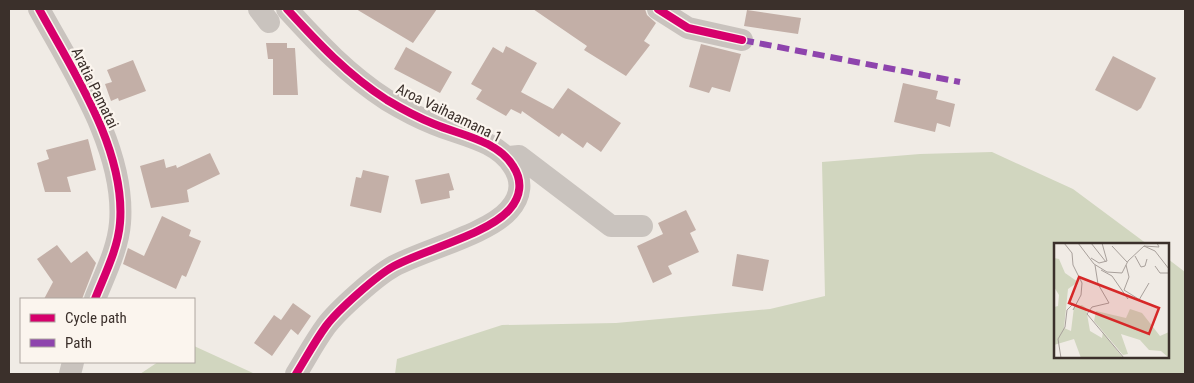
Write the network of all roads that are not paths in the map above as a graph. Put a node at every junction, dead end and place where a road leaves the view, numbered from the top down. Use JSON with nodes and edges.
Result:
{"nodes":[{"id":1,"x":39,"y":9,"type":"edge"},
{"id":2,"x":287,"y":9,"type":"edge"},
{"id":3,"x":658,"y":9,"type":"edge"},
{"id":4,"x":742,"y":40,"type":"dead end"},
{"id":5,"x":508,"y":157,"type":"junction"},
{"id":6,"x":642,"y":226,"type":"dead end"},
{"id":7,"x":95,"y":298,"type":"edge"},
{"id":8,"x":296,"y":374,"type":"edge"}],
"edges":[{"from":1,"to":7,"type":"street","name":"Aratia Pamatai"},
{"from":2,"to":5,"type":"street","name":"Aroa Vaihaamana 1"},
{"from":3,"to":4,"type":"street"},
{"from":5,"to":6,"type":"street","name":"Aroa Vaihaamana 1"},
{"from":5,"to":8,"type":"street","name":"Aroa Vaihaamana 1"}]}
